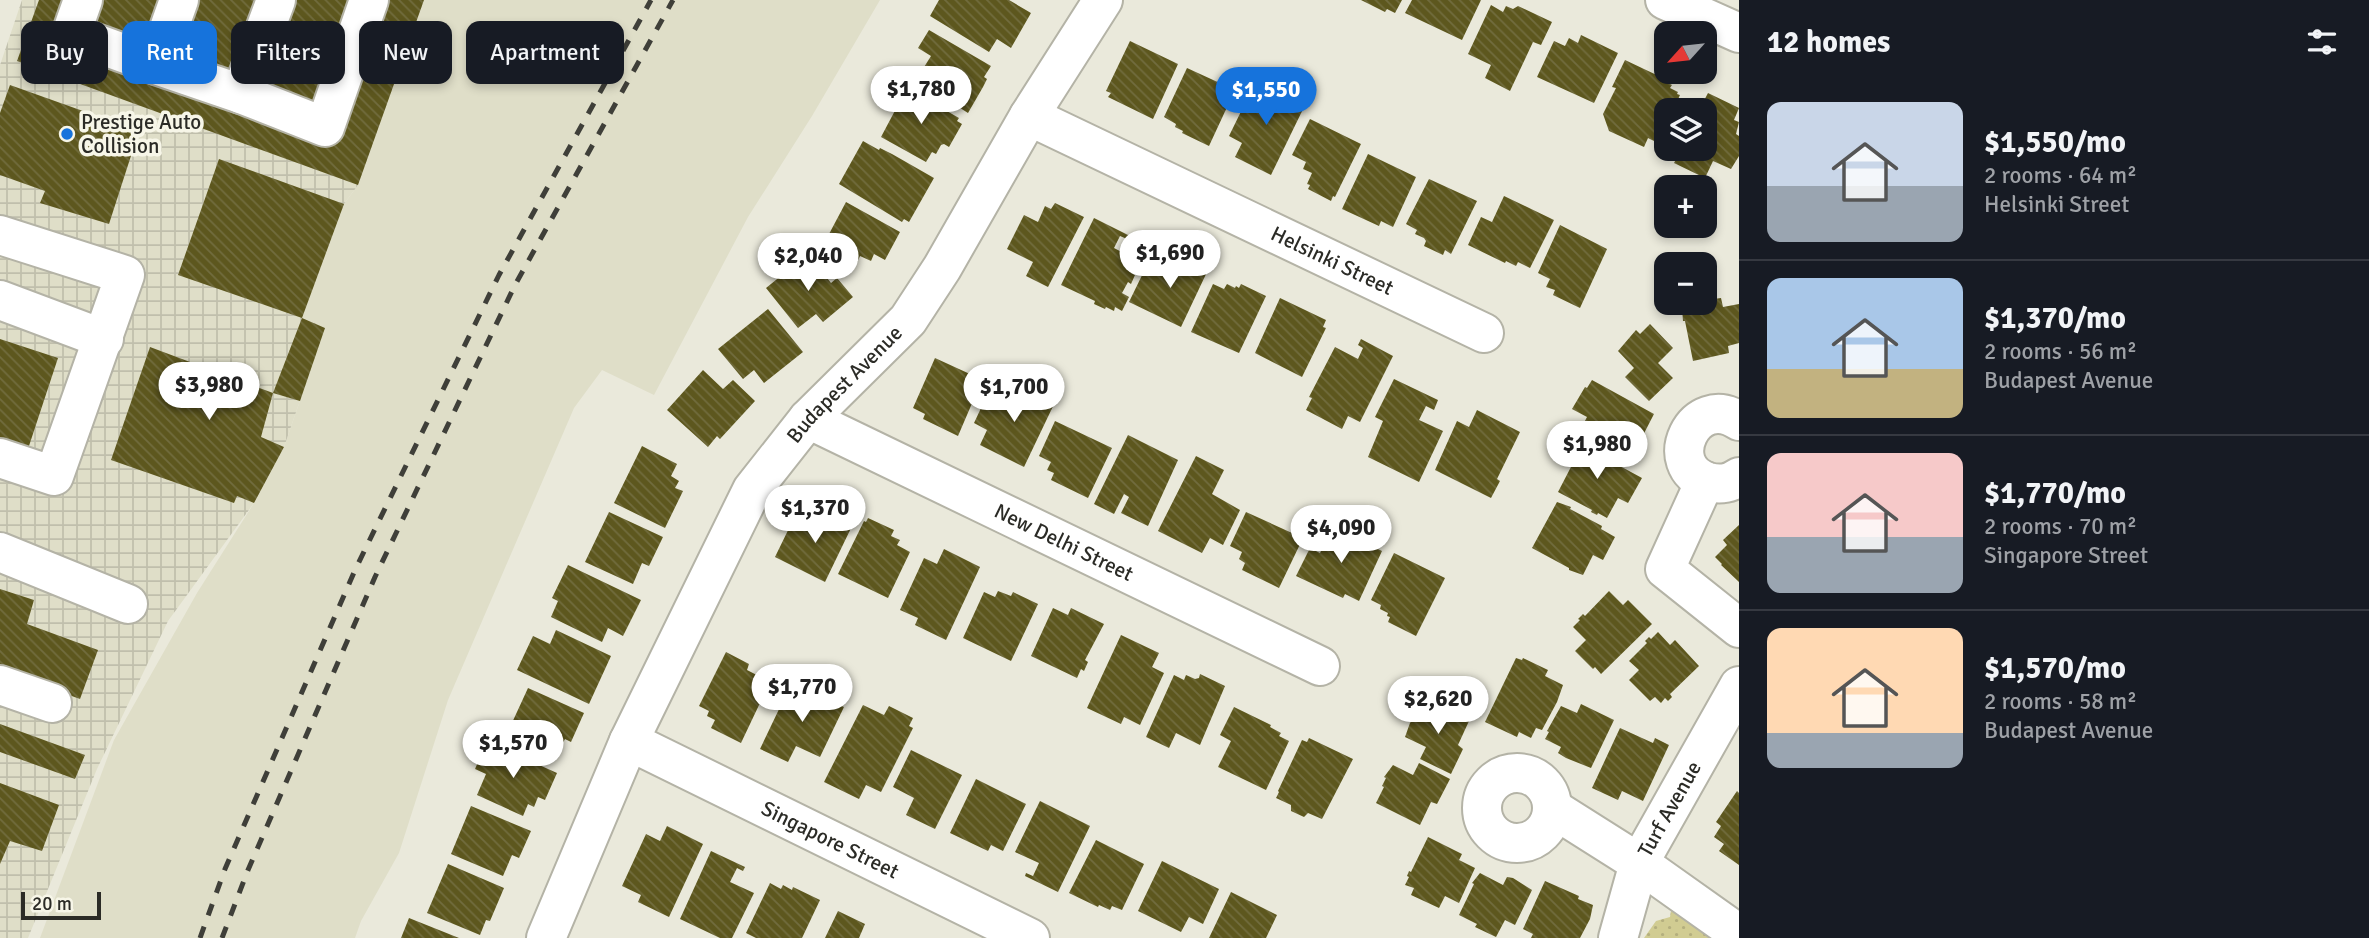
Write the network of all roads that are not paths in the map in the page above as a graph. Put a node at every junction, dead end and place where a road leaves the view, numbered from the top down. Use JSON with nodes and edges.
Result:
{"nodes":[{"id":1,"x":83,"y":0,"type":"edge"},
{"id":2,"x":179,"y":0,"type":"edge"},
{"id":3,"x":276,"y":0,"type":"edge"},
{"id":4,"x":369,"y":0,"type":"edge"},
{"id":5,"x":1103,"y":0,"type":"edge"},
{"id":6,"x":1665,"y":0,"type":"edge"},
{"id":7,"x":172,"y":21,"type":"edge"},
{"id":8,"x":1739,"y":33,"type":"edge"},
{"id":9,"x":122,"y":53,"type":"edge"},
{"id":10,"x":212,"y":84,"type":"edge"},
{"id":11,"x":241,"y":94,"type":"junction"},
{"id":12,"x":1029,"y":116,"type":"junction"},
{"id":13,"x":0,"y":235,"type":"edge"},
{"id":14,"x":0,"y":300,"type":"edge"},
{"id":15,"x":1484,"y":333,"type":"dead end"},
{"id":16,"x":104,"y":338,"type":"junction"},
{"id":17,"x":808,"y":419,"type":"junction"},
{"id":18,"x":1739,"y":421,"type":"edge"},
{"id":19,"x":0,"y":458,"type":"edge"},
{"id":20,"x":1722,"y":479,"type":"edge"},
{"id":21,"x":0,"y":552,"type":"edge"},
{"id":22,"x":128,"y":604,"type":"dead end"},
{"id":23,"x":1739,"y":628,"type":"edge"},
{"id":24,"x":1320,"y":666,"type":"dead end"},
{"id":25,"x":0,"y":685,"type":"edge"},
{"id":26,"x":1739,"y":686,"type":"edge"},
{"id":27,"x":52,"y":704,"type":"dead end"},
{"id":28,"x":629,"y":741,"type":"junction"},
{"id":29,"x":1552,"y":808,"type":"dead end"},
{"id":30,"x":1639,"y":863,"type":"junction"},
{"id":31,"x":1739,"y":934,"type":"edge"},
{"id":32,"x":546,"y":938,"type":"edge"},
{"id":33,"x":1030,"y":938,"type":"edge"},
{"id":34,"x":1618,"y":938,"type":"edge"}],
"edges":[{"from":1,"to":9,"type":"street"},
{"from":2,"to":7,"type":"street"},
{"from":3,"to":11,"type":"street"},
{"from":4,"to":11,"type":"street"},
{"from":5,"to":12,"type":"street","name":"Budapest Avenue"},
{"from":6,"to":8,"type":"street"},
{"from":10,"to":11,"type":"street"},
{"from":12,"to":15,"type":"street","name":"Helsinki Street"},
{"from":12,"to":17,"type":"street","name":"Budapest Avenue"},
{"from":13,"to":16,"type":"street"},
{"from":14,"to":16,"type":"street"},
{"from":16,"to":19,"type":"street"},
{"from":17,"to":24,"type":"street","name":"New Delhi Street"},
{"from":17,"to":28,"type":"street","name":"Budapest Avenue"},
{"from":18,"to":20,"type":"street"},
{"from":20,"to":23,"type":"street"},
{"from":21,"to":22,"type":"street"},
{"from":25,"to":27,"type":"street"},
{"from":26,"to":30,"type":"street","name":"Turf Avenue"},
{"from":28,"to":32,"type":"street","name":"Budapest Avenue"},
{"from":28,"to":33,"type":"street","name":"Singapore Street"},
{"from":29,"to":30,"type":"street"},
{"from":30,"to":31,"type":"street"},
{"from":30,"to":34,"type":"street","name":"Turf Avenue"}]}
